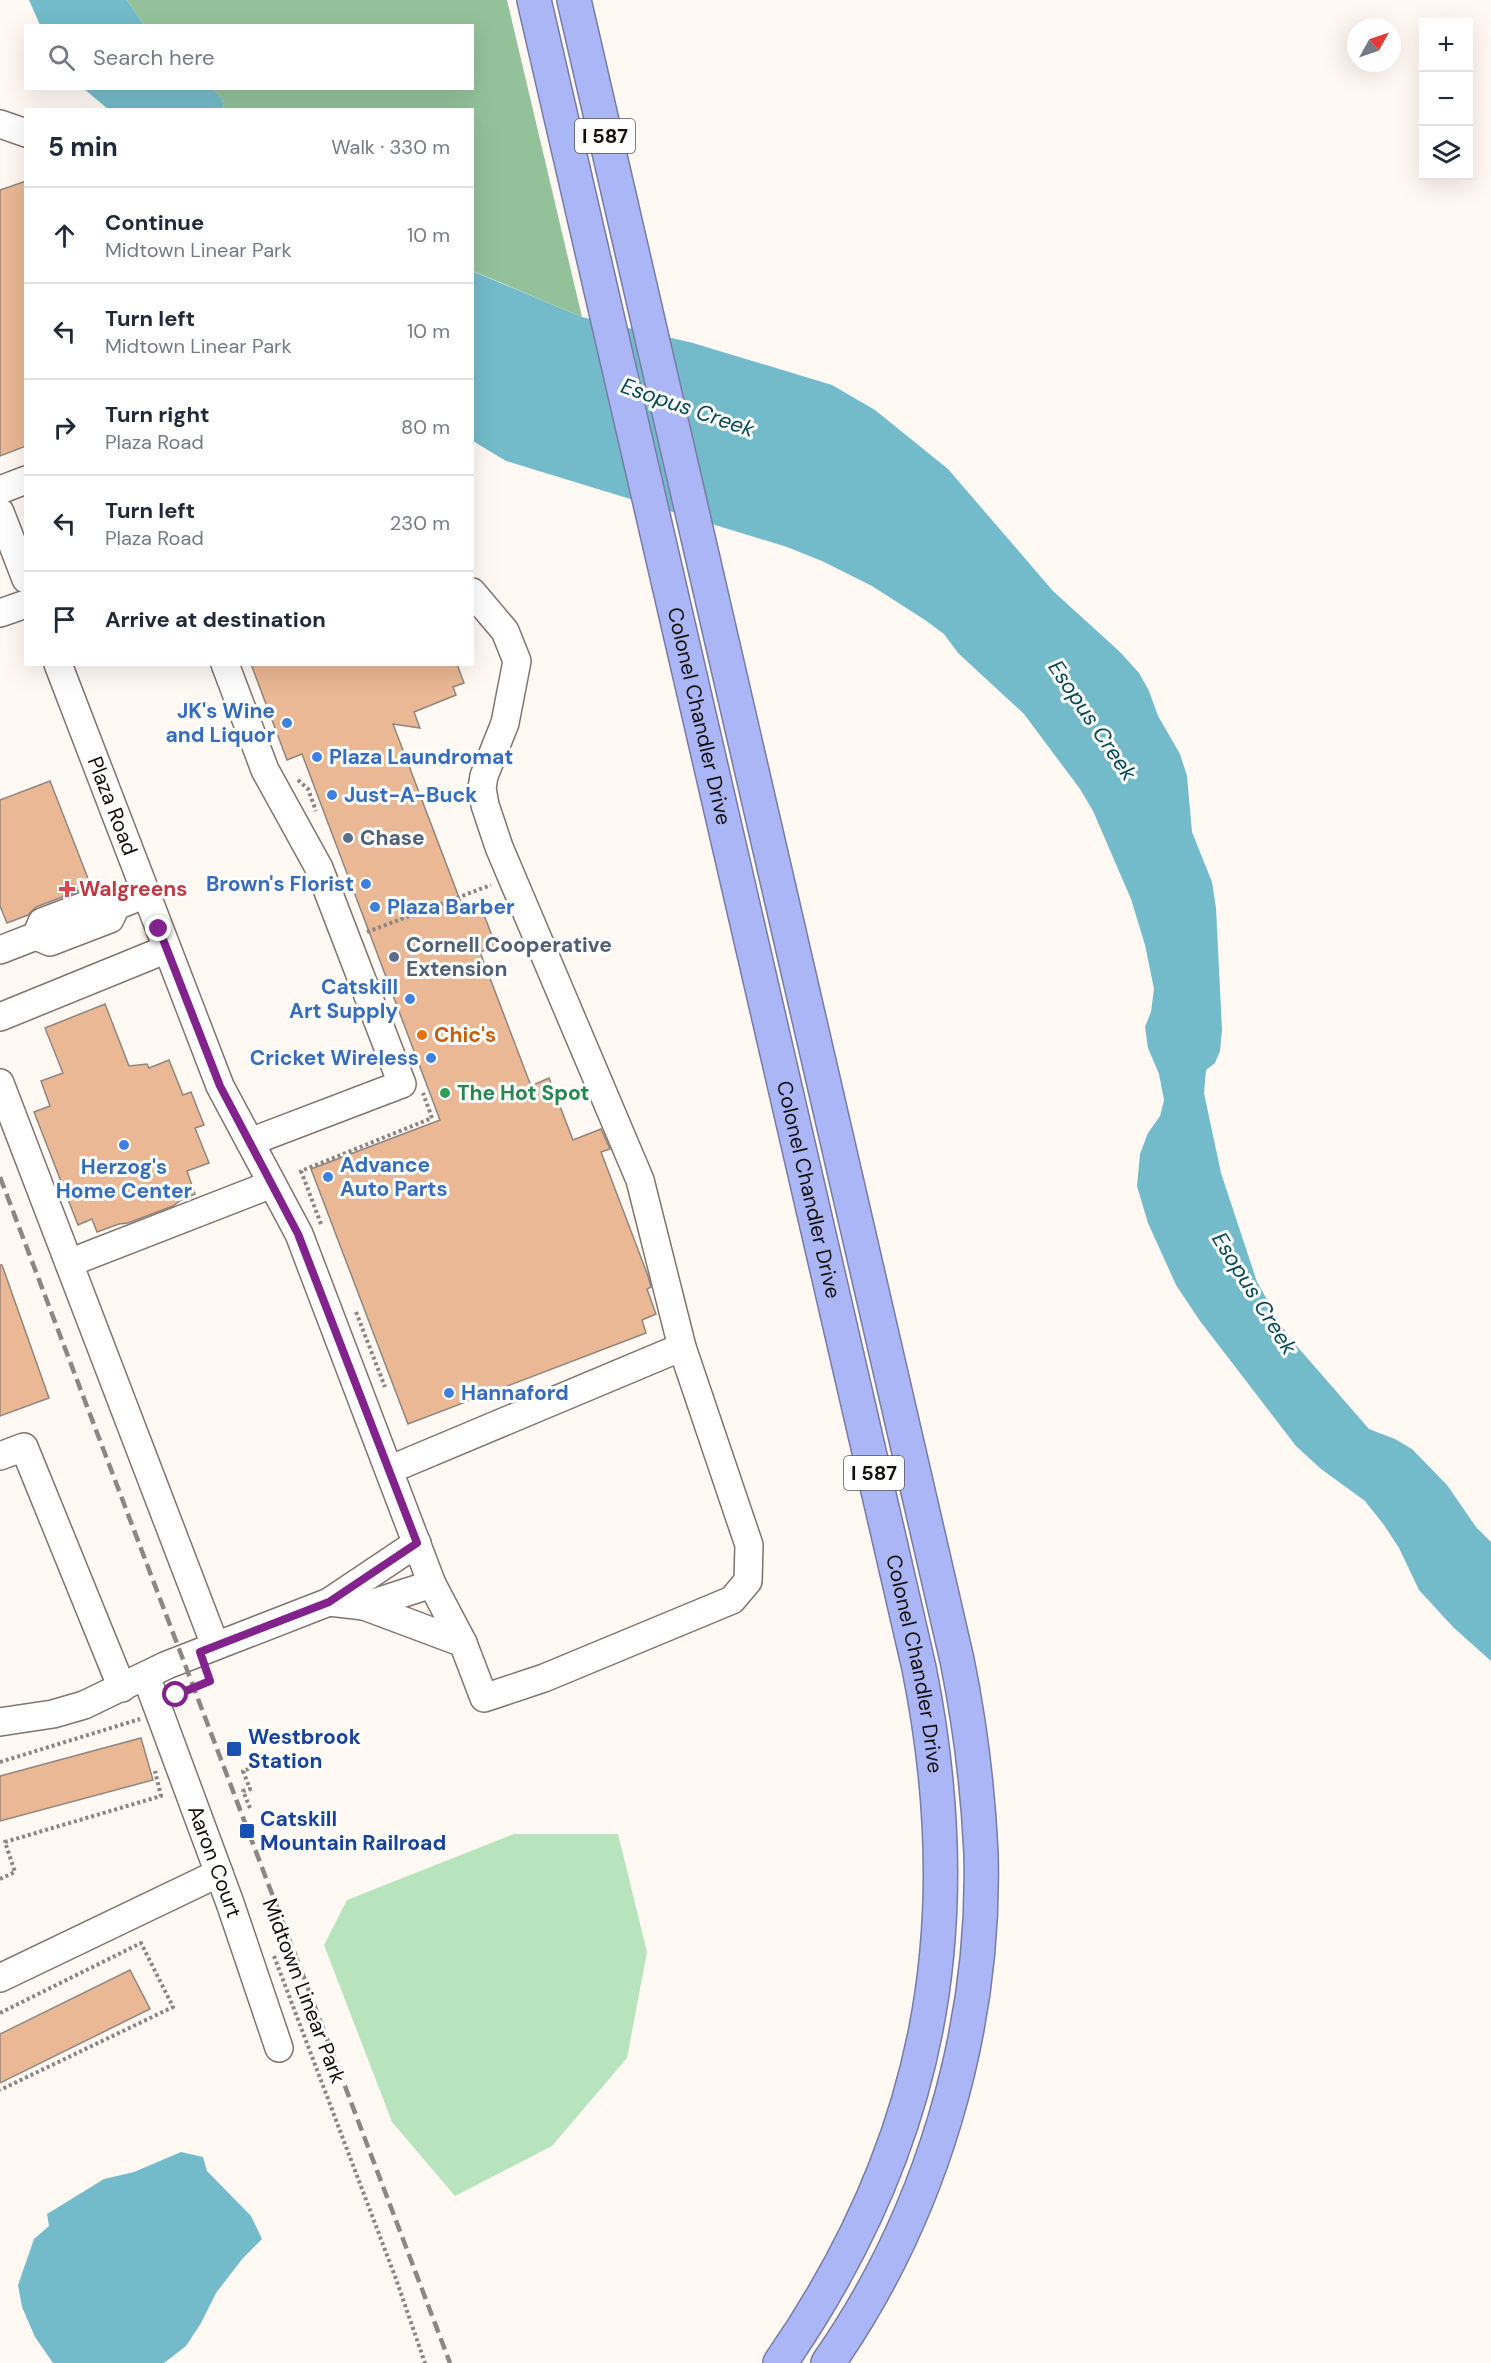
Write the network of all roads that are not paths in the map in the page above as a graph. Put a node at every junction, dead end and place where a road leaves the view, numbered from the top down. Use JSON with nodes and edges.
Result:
{"nodes":[{"id":1,"x":534,"y":0,"type":"edge"},
{"id":2,"x":574,"y":0,"type":"edge"},
{"id":3,"x":0,"y":124,"type":"edge"},
{"id":4,"x":24,"y":132,"type":"edge"},
{"id":5,"x":24,"y":481,"type":"edge"},
{"id":6,"x":0,"y":490,"type":"edge"},
{"id":7,"x":0,"y":512,"type":"edge"},
{"id":8,"x":16,"y":575,"type":"edge"},
{"id":9,"x":474,"y":594,"type":"edge"},
{"id":10,"x":24,"y":605,"type":"edge"},
{"id":11,"x":0,"y":614,"type":"edge"},
{"id":12,"x":59,"y":666,"type":"edge"},
{"id":13,"x":226,"y":666,"type":"edge"},
{"id":14,"x":146,"y":894,"type":"junction"},
{"id":15,"x":167,"y":949,"type":"junction"},
{"id":16,"x":0,"y":950,"type":"edge"},
{"id":17,"x":0,"y":1017,"type":"edge"},
{"id":18,"x":0,"y":1083,"type":"edge"},
{"id":19,"x":250,"y":1142,"type":"junction"},
{"id":20,"x":272,"y":1184,"type":"junction"},
{"id":21,"x":69,"y":1263,"type":"junction"},
{"id":22,"x":682,"y":1347,"type":"junction"},
{"id":23,"x":0,"y":1456,"type":"edge"},
{"id":24,"x":389,"y":1470,"type":"junction"},
{"id":25,"x":417,"y":1543,"type":"junction"},
{"id":26,"x":432,"y":1584,"type":"junction"},
{"id":27,"x":329,"y":1602,"type":"junction"},
{"id":28,"x":364,"y":1606,"type":"junction"},
{"id":29,"x":463,"y":1643,"type":"junction"},
{"id":30,"x":208,"y":1648,"type":"junction"},
{"id":31,"x":134,"y":1682,"type":"junction"},
{"id":32,"x":0,"y":1722,"type":"edge"},
{"id":33,"x":219,"y":1873,"type":"junction"},
{"id":34,"x":0,"y":1978,"type":"edge"},
{"id":35,"x":279,"y":2048,"type":"dead end"},
{"id":36,"x":780,"y":2363,"type":"edge"},
{"id":37,"x":828,"y":2363,"type":"edge"}],
"edges":[{"from":1,"to":36,"type":"highway","name":"Colonel Chandler Drive","number":"I 587"},
{"from":2,"to":37,"type":"highway","name":"Colonel Chandler Drive","number":"I 587"},
{"from":3,"to":4,"type":"street"},
{"from":5,"to":6,"type":"street"},
{"from":7,"to":8,"type":"street"},
{"from":9,"to":22,"type":"street"},
{"from":10,"to":11,"type":"street"},
{"from":12,"to":14,"type":"street","name":"Plaza Road"},
{"from":13,"to":19,"type":"street"},
{"from":14,"to":15,"type":"street","name":"Plaza Road"},
{"from":14,"to":16,"type":"street"},
{"from":15,"to":17,"type":"street"},
{"from":15,"to":19,"type":"street","name":"Plaza Road"},
{"from":18,"to":21,"type":"street"},
{"from":19,"to":20,"type":"street","name":"Plaza Road"},
{"from":20,"to":21,"type":"street"},
{"from":20,"to":24,"type":"street","name":"Plaza Road"},
{"from":21,"to":30,"type":"street"},
{"from":22,"to":24,"type":"street"},
{"from":22,"to":29,"type":"street","name":"Plaza Road"},
{"from":23,"to":31,"type":"street","name":"Aaron Court"},
{"from":24,"to":25,"type":"street","name":"Plaza Road"},
{"from":25,"to":26,"type":"street","name":"Plaza Road"},
{"from":25,"to":27,"type":"street"},
{"from":26,"to":28,"type":"street"},
{"from":26,"to":29,"type":"street","name":"Plaza Road"},
{"from":27,"to":28,"type":"street"},
{"from":27,"to":30,"type":"street"},
{"from":28,"to":29,"type":"street"},
{"from":30,"to":31,"type":"street"},
{"from":31,"to":32,"type":"street"},
{"from":31,"to":33,"type":"street","name":"Aaron Court"},
{"from":33,"to":34,"type":"street"},
{"from":33,"to":35,"type":"street","name":"Aaron Court"}]}
